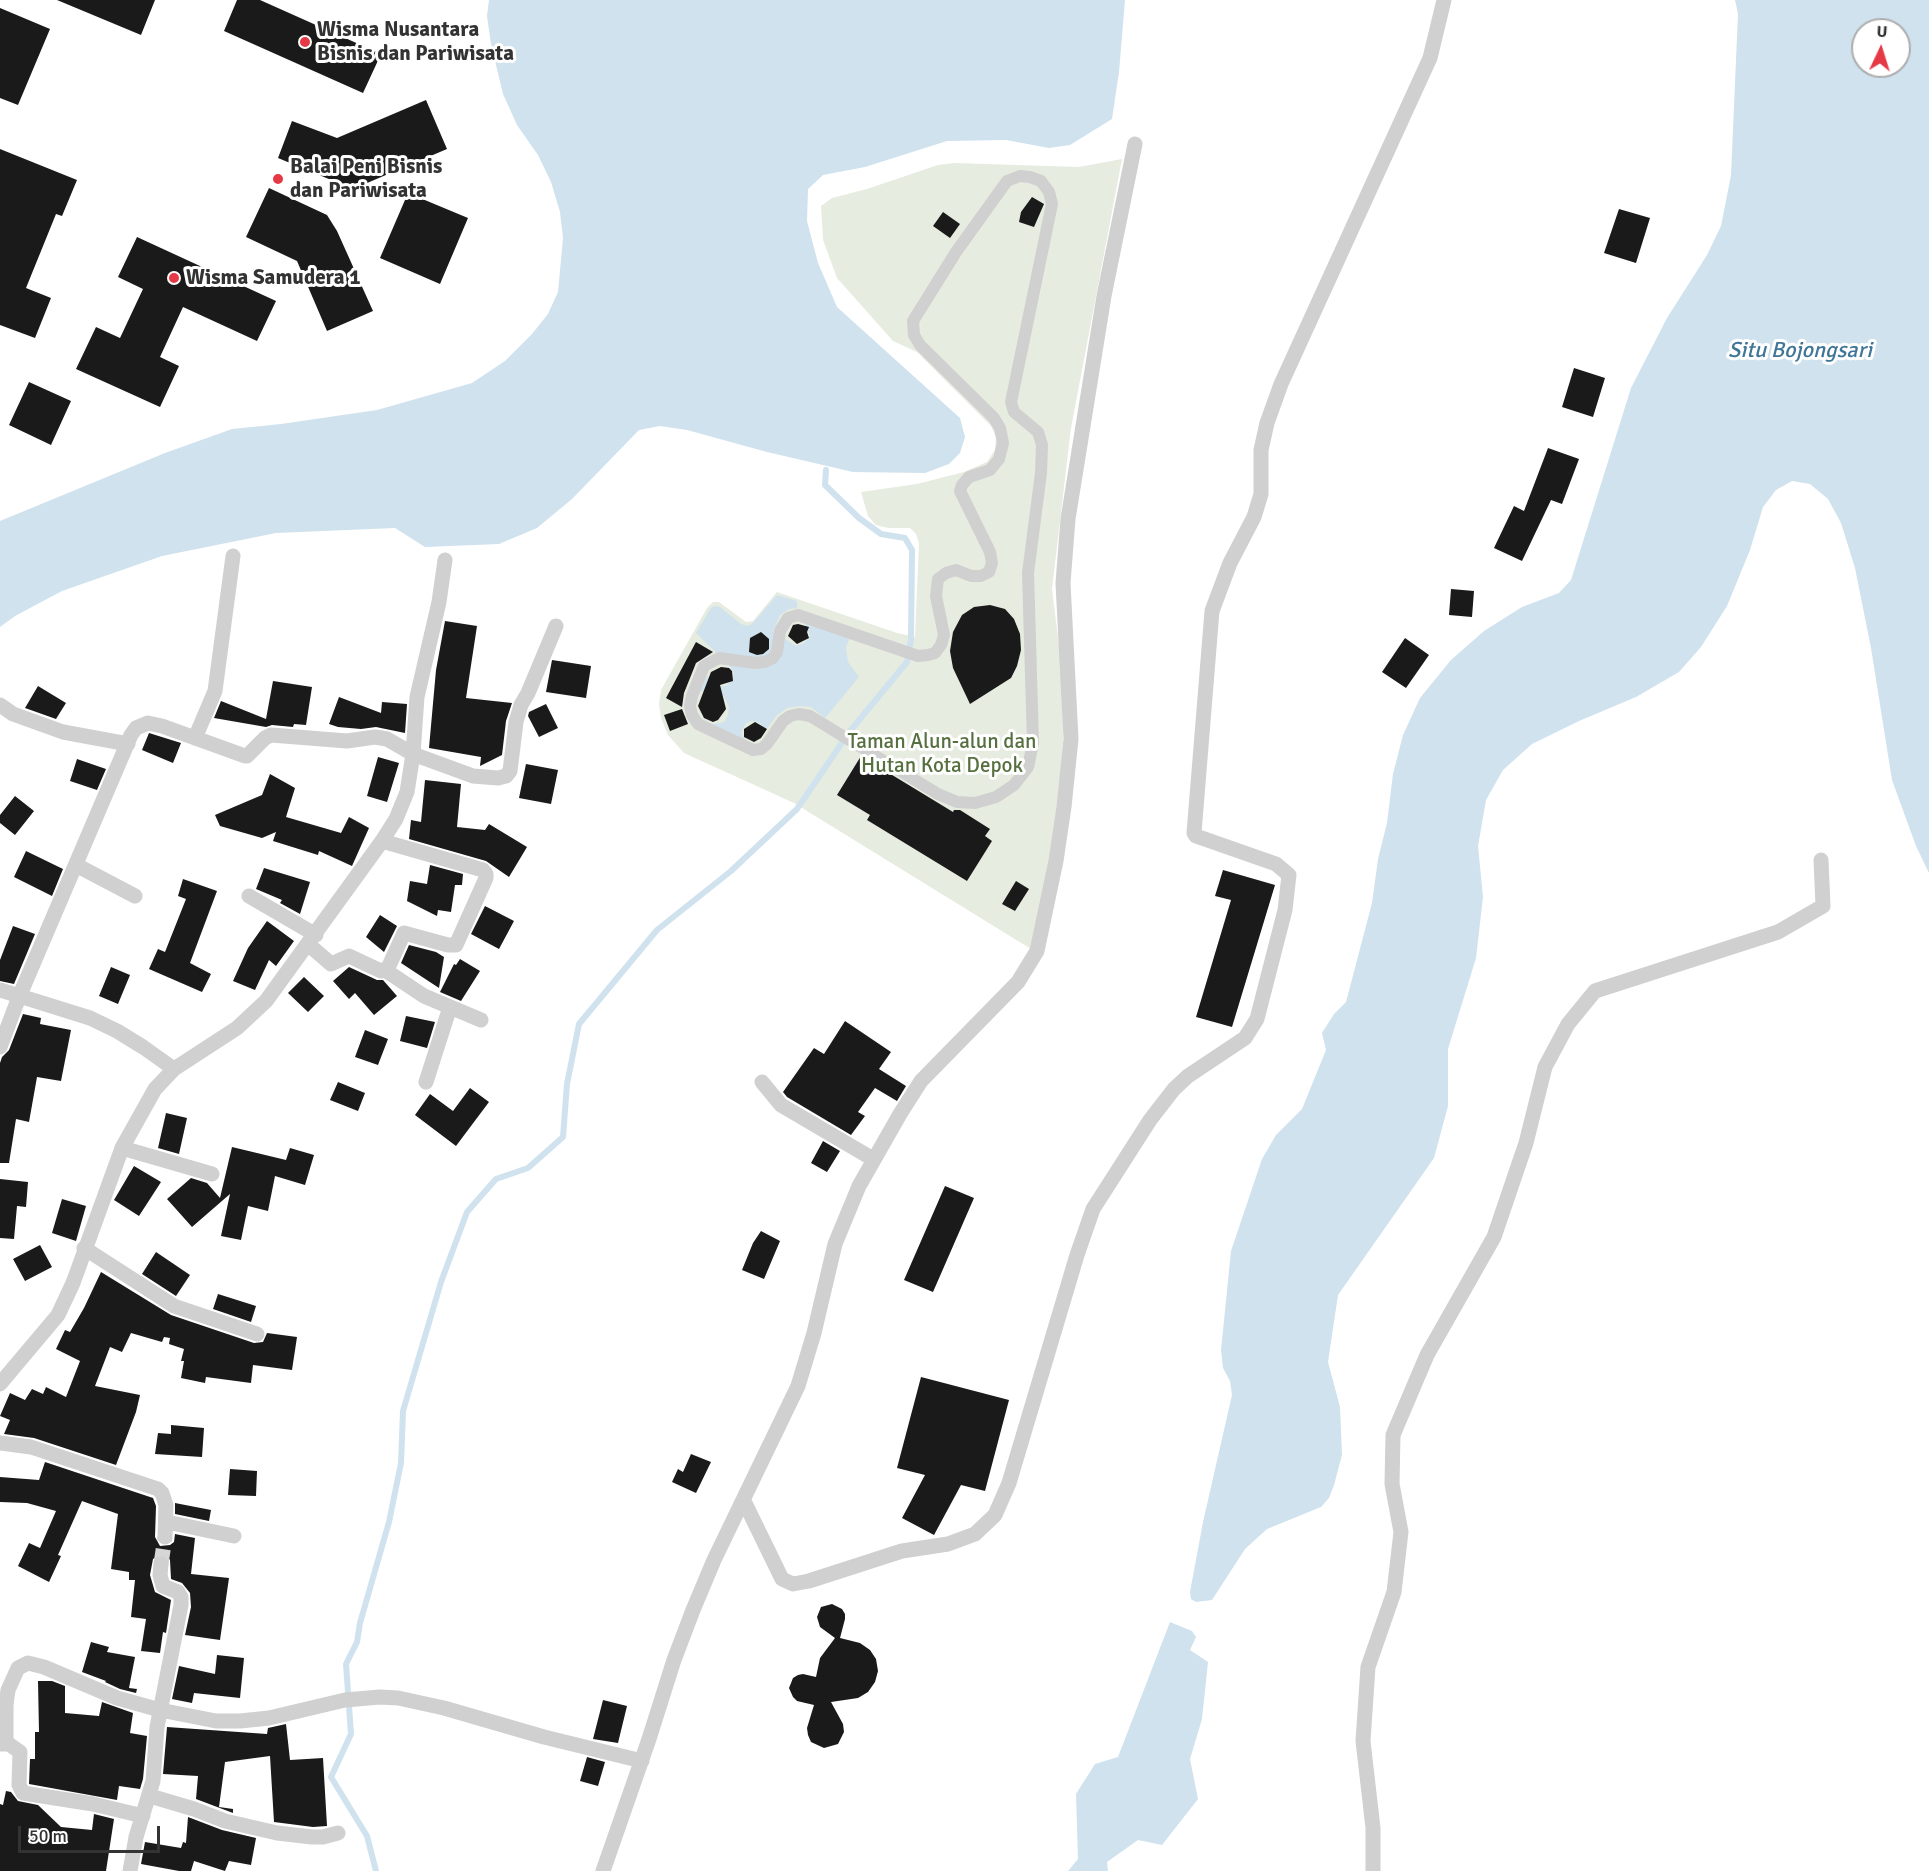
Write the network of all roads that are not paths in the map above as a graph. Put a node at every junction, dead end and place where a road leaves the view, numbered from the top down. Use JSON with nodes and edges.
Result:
{"nodes":[{"id":1,"x":1444,"y":0,"type":"edge"},
{"id":2,"x":1135,"y":144,"type":"dead end"},
{"id":3,"x":233,"y":556,"type":"dead end"},
{"id":4,"x":445,"y":560,"type":"dead end"},
{"id":5,"x":555,"y":626,"type":"dead end"},
{"id":6,"x":0,"y":705,"type":"edge"},
{"id":7,"x":195,"y":738,"type":"junction"},
{"id":8,"x":128,"y":744,"type":"junction"},
{"id":9,"x":856,"y":744,"type":"joint"},
{"id":10,"x":409,"y":752,"type":"junction"},
{"id":11,"x":382,"y":841,"type":"junction"},
{"id":12,"x":1821,"y":860,"type":"dead end"},
{"id":13,"x":76,"y":865,"type":"junction"},
{"id":14,"x":135,"y":896,"type":"dead end"},
{"id":15,"x":249,"y":896,"type":"dead end"},
{"id":16,"x":312,"y":939,"type":"junction"},
{"id":17,"x":385,"y":970,"type":"junction"},
{"id":18,"x":0,"y":990,"type":"edge"},
{"id":19,"x":19,"y":997,"type":"junction"},
{"id":20,"x":450,"y":1007,"type":"junction"},
{"id":21,"x":481,"y":1020,"type":"dead end"},
{"id":22,"x":0,"y":1047,"type":"edge"},
{"id":23,"x":174,"y":1069,"type":"junction"},
{"id":24,"x":426,"y":1082,"type":"dead end"},
{"id":25,"x":762,"y":1082,"type":"dead end"},
{"id":26,"x":122,"y":1148,"type":"junction"},
{"id":27,"x":873,"y":1159,"type":"junction"},
{"id":28,"x":212,"y":1174,"type":"dead end"},
{"id":29,"x":84,"y":1248,"type":"junction"},
{"id":30,"x":256,"y":1334,"type":"dead end"},
{"id":31,"x":0,"y":1384,"type":"edge"},
{"id":32,"x":0,"y":1443,"type":"edge"},
{"id":33,"x":744,"y":1500,"type":"junction"},
{"id":34,"x":234,"y":1536,"type":"dead end"},
{"id":35,"x":161,"y":1564,"type":"tunnel mouth"},
{"id":36,"x":3,"y":1696,"type":"edge"},
{"id":37,"x":160,"y":1710,"type":"junction"},
{"id":38,"x":3,"y":1743,"type":"edge"},
{"id":39,"x":642,"y":1761,"type":"junction"},
{"id":40,"x":150,"y":1796,"type":"junction"},
{"id":41,"x":143,"y":1816,"type":"junction"},
{"id":42,"x":338,"y":1833,"type":"dead end"},
{"id":43,"x":130,"y":1871,"type":"edge"},
{"id":44,"x":603,"y":1871,"type":"edge"},
{"id":45,"x":1373,"y":1871,"type":"edge"}],
"edges":[{"from":1,"to":33,"type":"street"},
{"from":2,"to":27,"type":"street"},
{"from":3,"to":7,"type":"street"},
{"from":4,"to":10,"type":"street"},
{"from":5,"to":10,"type":"street"},
{"from":6,"to":8,"type":"street"},
{"from":7,"to":8,"type":"street"},
{"from":7,"to":10,"type":"street"},
{"from":8,"to":13,"type":"street"},
{"from":9,"to":9,"type":"street"},
{"from":10,"to":11,"type":"street"},
{"from":11,"to":16,"type":"street"},
{"from":11,"to":17,"type":"street"},
{"from":12,"to":45,"type":"street"},
{"from":13,"to":14,"type":"street"},
{"from":13,"to":19,"type":"street"},
{"from":15,"to":16,"type":"street"},
{"from":16,"to":17,"type":"street"},
{"from":16,"to":23,"type":"street"},
{"from":17,"to":20,"type":"street"},
{"from":18,"to":19,"type":"street"},
{"from":19,"to":22,"type":"street"},
{"from":19,"to":23,"type":"street"},
{"from":20,"to":21,"type":"street"},
{"from":20,"to":24,"type":"street"},
{"from":23,"to":26,"type":"street"},
{"from":25,"to":27,"type":"street"},
{"from":26,"to":28,"type":"street"},
{"from":26,"to":29,"type":"street"},
{"from":27,"to":33,"type":"street"},
{"from":29,"to":30,"type":"street"},
{"from":29,"to":31,"type":"street"},
{"from":32,"to":34,"type":"street"},
{"from":33,"to":39,"type":"street"},
{"from":35,"to":37,"type":"street"},
{"from":36,"to":37,"type":"street"},
{"from":36,"to":38,"type":"street"},
{"from":37,"to":39,"type":"street"},
{"from":37,"to":40,"type":"street"},
{"from":38,"to":41,"type":"street"},
{"from":39,"to":44,"type":"street"},
{"from":40,"to":41,"type":"street"},
{"from":40,"to":42,"type":"street"},
{"from":41,"to":43,"type":"street"}]}
